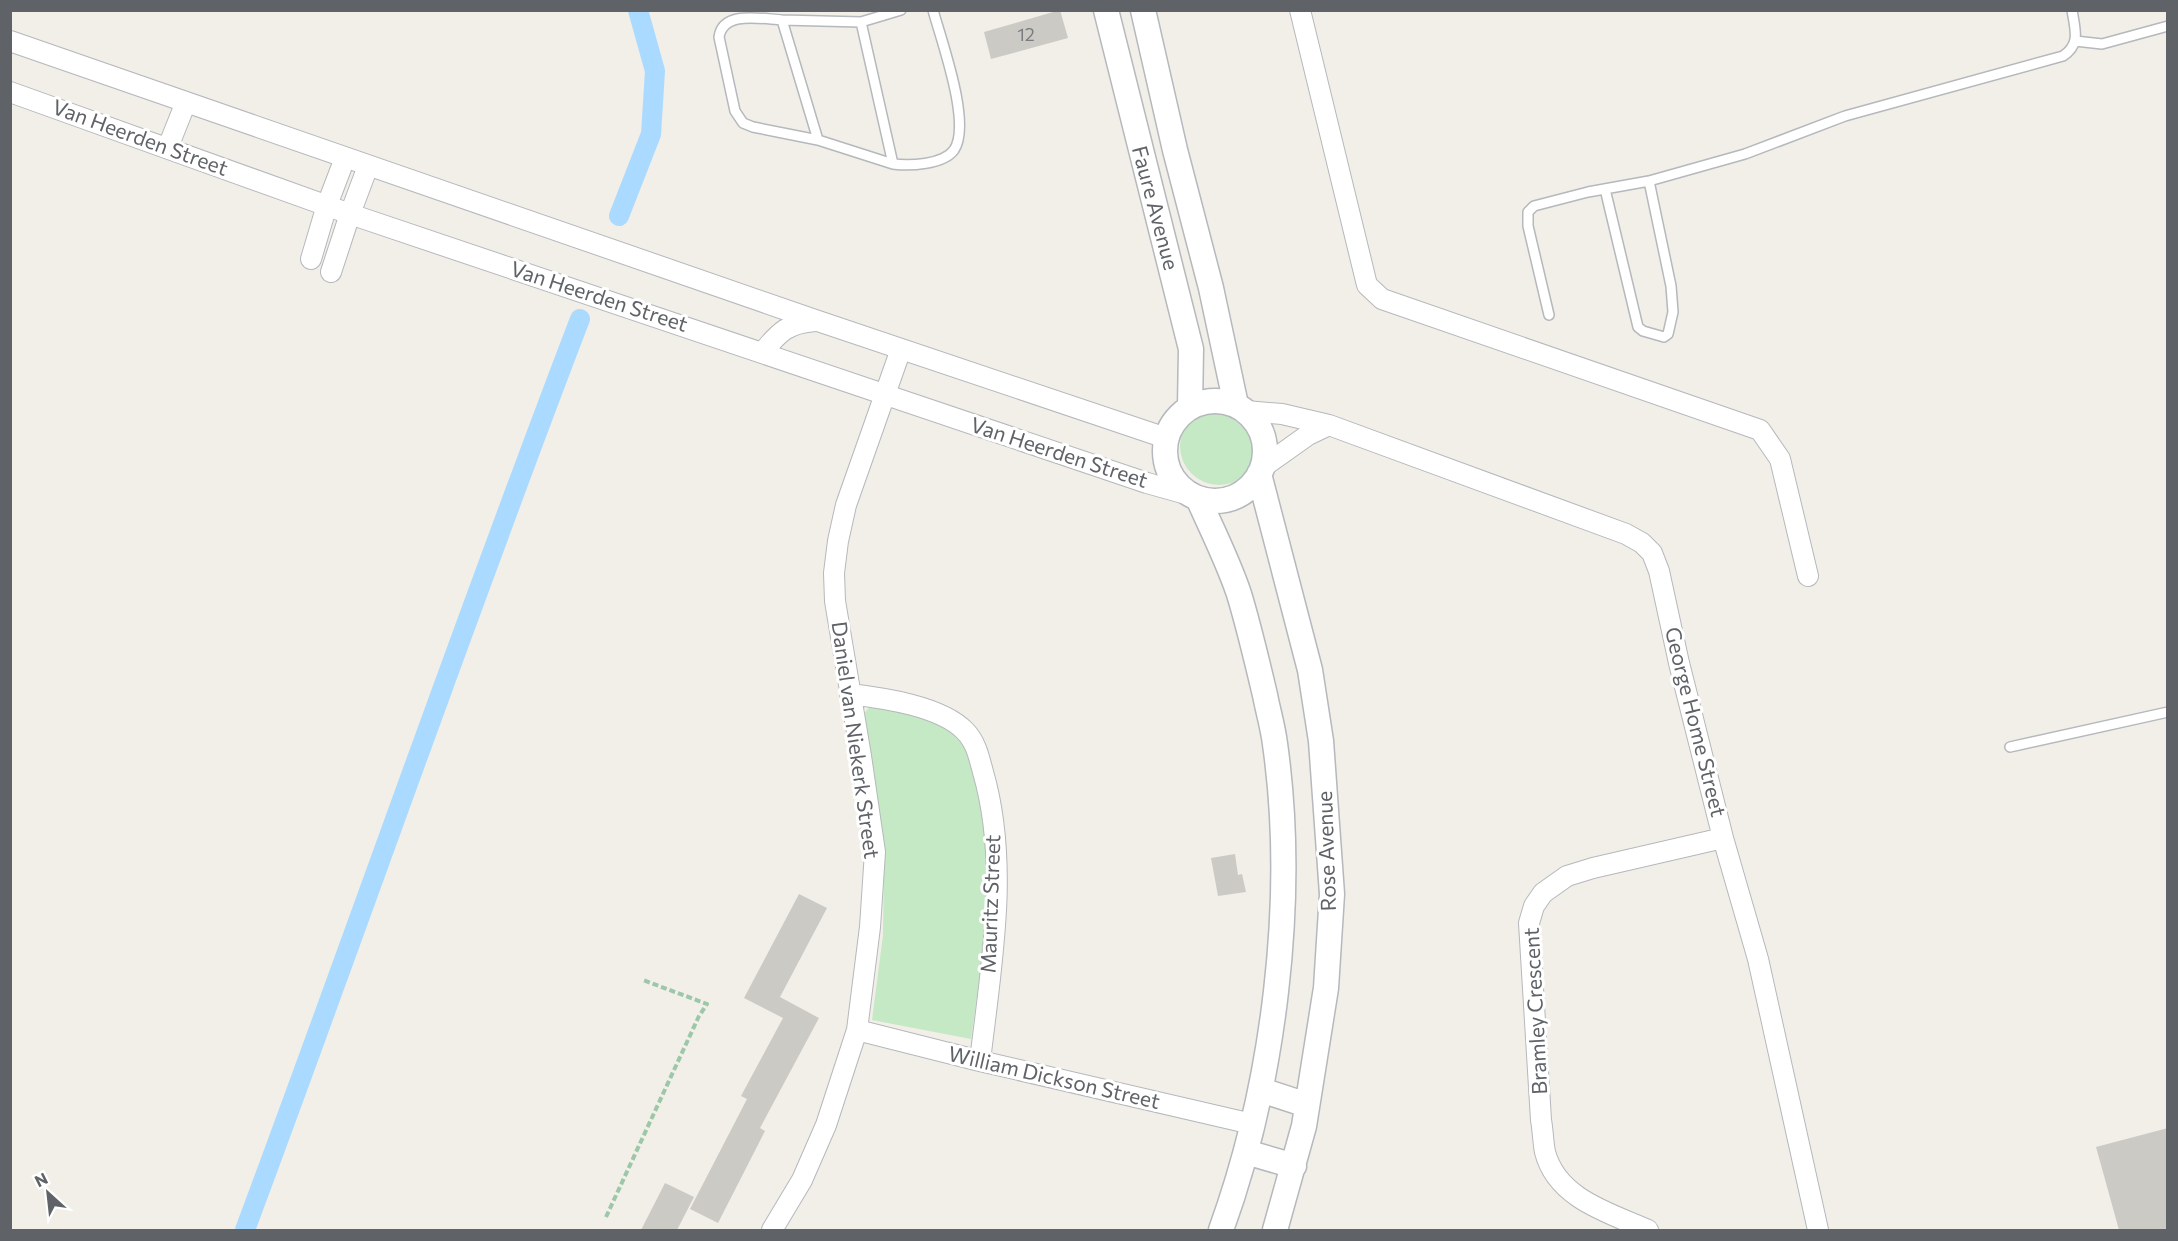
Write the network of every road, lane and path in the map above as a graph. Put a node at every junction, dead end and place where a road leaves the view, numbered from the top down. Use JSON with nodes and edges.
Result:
{"nodes":[{"id":1,"x":901,"y":10,"type":"edge"},
{"id":2,"x":933,"y":10,"type":"edge"},
{"id":3,"x":1106,"y":10,"type":"edge"},
{"id":4,"x":1143,"y":10,"type":"edge"},
{"id":5,"x":1300,"y":10,"type":"edge"},
{"id":6,"x":2072,"y":10,"type":"edge"},
{"id":7,"x":782,"y":20,"type":"junction"},
{"id":8,"x":861,"y":22,"type":"junction"},
{"id":9,"x":2168,"y":26,"type":"edge"},
{"id":10,"x":10,"y":41,"type":"edge"},
{"id":11,"x":2075,"y":41,"type":"junction"},
{"id":12,"x":10,"y":92,"type":"edge"},
{"id":13,"x":186,"y":102,"type":"junction"},
{"id":14,"x":818,"y":140,"type":"junction"},
{"id":15,"x":168,"y":147,"type":"junction"},
{"id":16,"x":1175,"y":150,"type":"junction"},
{"id":17,"x":345,"y":158,"type":"junction"},
{"id":18,"x":893,"y":164,"type":"junction"},
{"id":19,"x":368,"y":166,"type":"junction"},
{"id":20,"x":1143,"y":166,"type":"junction"},
{"id":21,"x":1648,"y":181,"type":"junction"},
{"id":22,"x":1605,"y":189,"type":"junction"},
{"id":23,"x":327,"y":205,"type":"junction"},
{"id":24,"x":350,"y":214,"type":"junction"},
{"id":25,"x":310,"y":259,"type":"dead end"},
{"id":26,"x":331,"y":272,"type":"dead end"},
{"id":27,"x":1550,"y":315,"type":"dead end"},
{"id":28,"x":818,"y":321,"type":"junction"},
{"id":29,"x":901,"y":349,"type":"junction"},
{"id":30,"x":763,"y":351,"type":"junction"},
{"id":31,"x":884,"y":394,"type":"junction"},
{"id":32,"x":1190,"y":407,"type":"junction"},
{"id":33,"x":1241,"y":408,"type":"junction"},
{"id":34,"x":1329,"y":425,"type":"junction"},
{"id":35,"x":1166,"y":438,"type":"junction"},
{"id":36,"x":1261,"y":471,"type":"junction"},
{"id":37,"x":1194,"y":496,"type":"junction"},
{"id":38,"x":1808,"y":576,"type":"dead end"},
{"id":39,"x":850,"y":694,"type":"junction"},
{"id":40,"x":2168,"y":712,"type":"edge"},
{"id":41,"x":2010,"y":747,"type":"dead end"},
{"id":42,"x":1723,"y":838,"type":"junction"},
{"id":43,"x":643,"y":980,"type":"dead end"},
{"id":44,"x":856,"y":1030,"type":"junction"},
{"id":45,"x":980,"y":1061,"type":"junction"},
{"id":46,"x":1261,"y":1090,"type":"junction"},
{"id":47,"x":1307,"y":1105,"type":"junction"},
{"id":48,"x":1252,"y":1124,"type":"junction"},
{"id":49,"x":1246,"y":1152,"type":"junction"},
{"id":50,"x":1294,"y":1166,"type":"junction"},
{"id":51,"x":606,"y":1217,"type":"dead end"},
{"id":52,"x":772,"y":1230,"type":"edge"},
{"id":53,"x":1221,"y":1230,"type":"edge"},
{"id":54,"x":1275,"y":1230,"type":"edge"},
{"id":55,"x":1648,"y":1230,"type":"edge"},
{"id":56,"x":1818,"y":1230,"type":"edge"}],
"edges":[{"from":1,"to":8,"type":"lane"},
{"from":2,"to":18,"type":"lane"},
{"from":3,"to":20,"type":"street","name":"Faure Avenue"},
{"from":4,"to":16,"type":"street","name":"Faure Avenue"},
{"from":5,"to":38,"type":"street"},
{"from":6,"to":11,"type":"lane"},
{"from":7,"to":8,"type":"lane"},
{"from":7,"to":14,"type":"lane"},
{"from":7,"to":14,"type":"lane"},
{"from":8,"to":18,"type":"lane"},
{"from":9,"to":11,"type":"lane"},
{"from":10,"to":13,"type":"street"},
{"from":11,"to":21,"type":"lane"},
{"from":12,"to":15,"type":"street","name":"Van Heerden Street"},
{"from":13,"to":15,"type":"street"},
{"from":13,"to":17,"type":"street"},
{"from":14,"to":18,"type":"lane"},
{"from":15,"to":23,"type":"street","name":"Van Heerden Street"},
{"from":16,"to":20,"type":"street"},
{"from":16,"to":33,"type":"street","name":"Faure Avenue"},
{"from":17,"to":19,"type":"street"},
{"from":17,"to":23,"type":"street"},
{"from":19,"to":24,"type":"street"},
{"from":19,"to":28,"type":"street"},
{"from":20,"to":32,"type":"street","name":"Faure Avenue"},
{"from":21,"to":22,"type":"lane"},
{"from":21,"to":22,"type":"lane"},
{"from":22,"to":27,"type":"lane"},
{"from":23,"to":24,"type":"street","name":"Van Heerden Street"},
{"from":23,"to":25,"type":"street"},
{"from":24,"to":26,"type":"street"},
{"from":24,"to":30,"type":"street","name":"Van Heerden Street"},
{"from":28,"to":29,"type":"street"},
{"from":28,"to":30,"type":"street"},
{"from":29,"to":31,"type":"street","name":"Daniel van Niekerk Street"},
{"from":29,"to":35,"type":"street"},
{"from":30,"to":31,"type":"street","name":"Van Heerden Street"},
{"from":31,"to":37,"type":"street","name":"Van Heerden Street"},
{"from":31,"to":39,"type":"street","name":"Daniel van Niekerk Street"},
{"from":32,"to":33,"type":"street"},
{"from":32,"to":35,"type":"street"},
{"from":33,"to":34,"type":"street","name":"George Home Street"},
{"from":33,"to":36,"type":"street"},
{"from":34,"to":36,"type":"street"},
{"from":34,"to":42,"type":"street","name":"George Home Street"},
{"from":35,"to":37,"type":"street"},
{"from":36,"to":37,"type":"street"},
{"from":36,"to":47,"type":"street","name":"Rose Avenue"},
{"from":37,"to":46,"type":"street"},
{"from":39,"to":44,"type":"street","name":"Daniel van Niekerk Street"},
{"from":39,"to":45,"type":"street","name":"Mauritz Street"},
{"from":40,"to":41,"type":"lane"},
{"from":42,"to":55,"type":"street","name":"Bramley Crescent"},
{"from":42,"to":56,"type":"street","name":"George Home Street"},
{"from":43,"to":51,"type":"path"},
{"from":44,"to":45,"type":"street","name":"William Dickson Street"},
{"from":44,"to":52,"type":"street","name":"Daniel van Niekerk Street"},
{"from":45,"to":48,"type":"street","name":"William Dickson Street"},
{"from":46,"to":47,"type":"street"},
{"from":46,"to":48,"type":"street"},
{"from":47,"to":50,"type":"street","name":"Rose Avenue"},
{"from":48,"to":49,"type":"street"},
{"from":49,"to":50,"type":"street"},
{"from":49,"to":53,"type":"street"},
{"from":50,"to":54,"type":"street","name":"Rose Avenue"}]}
